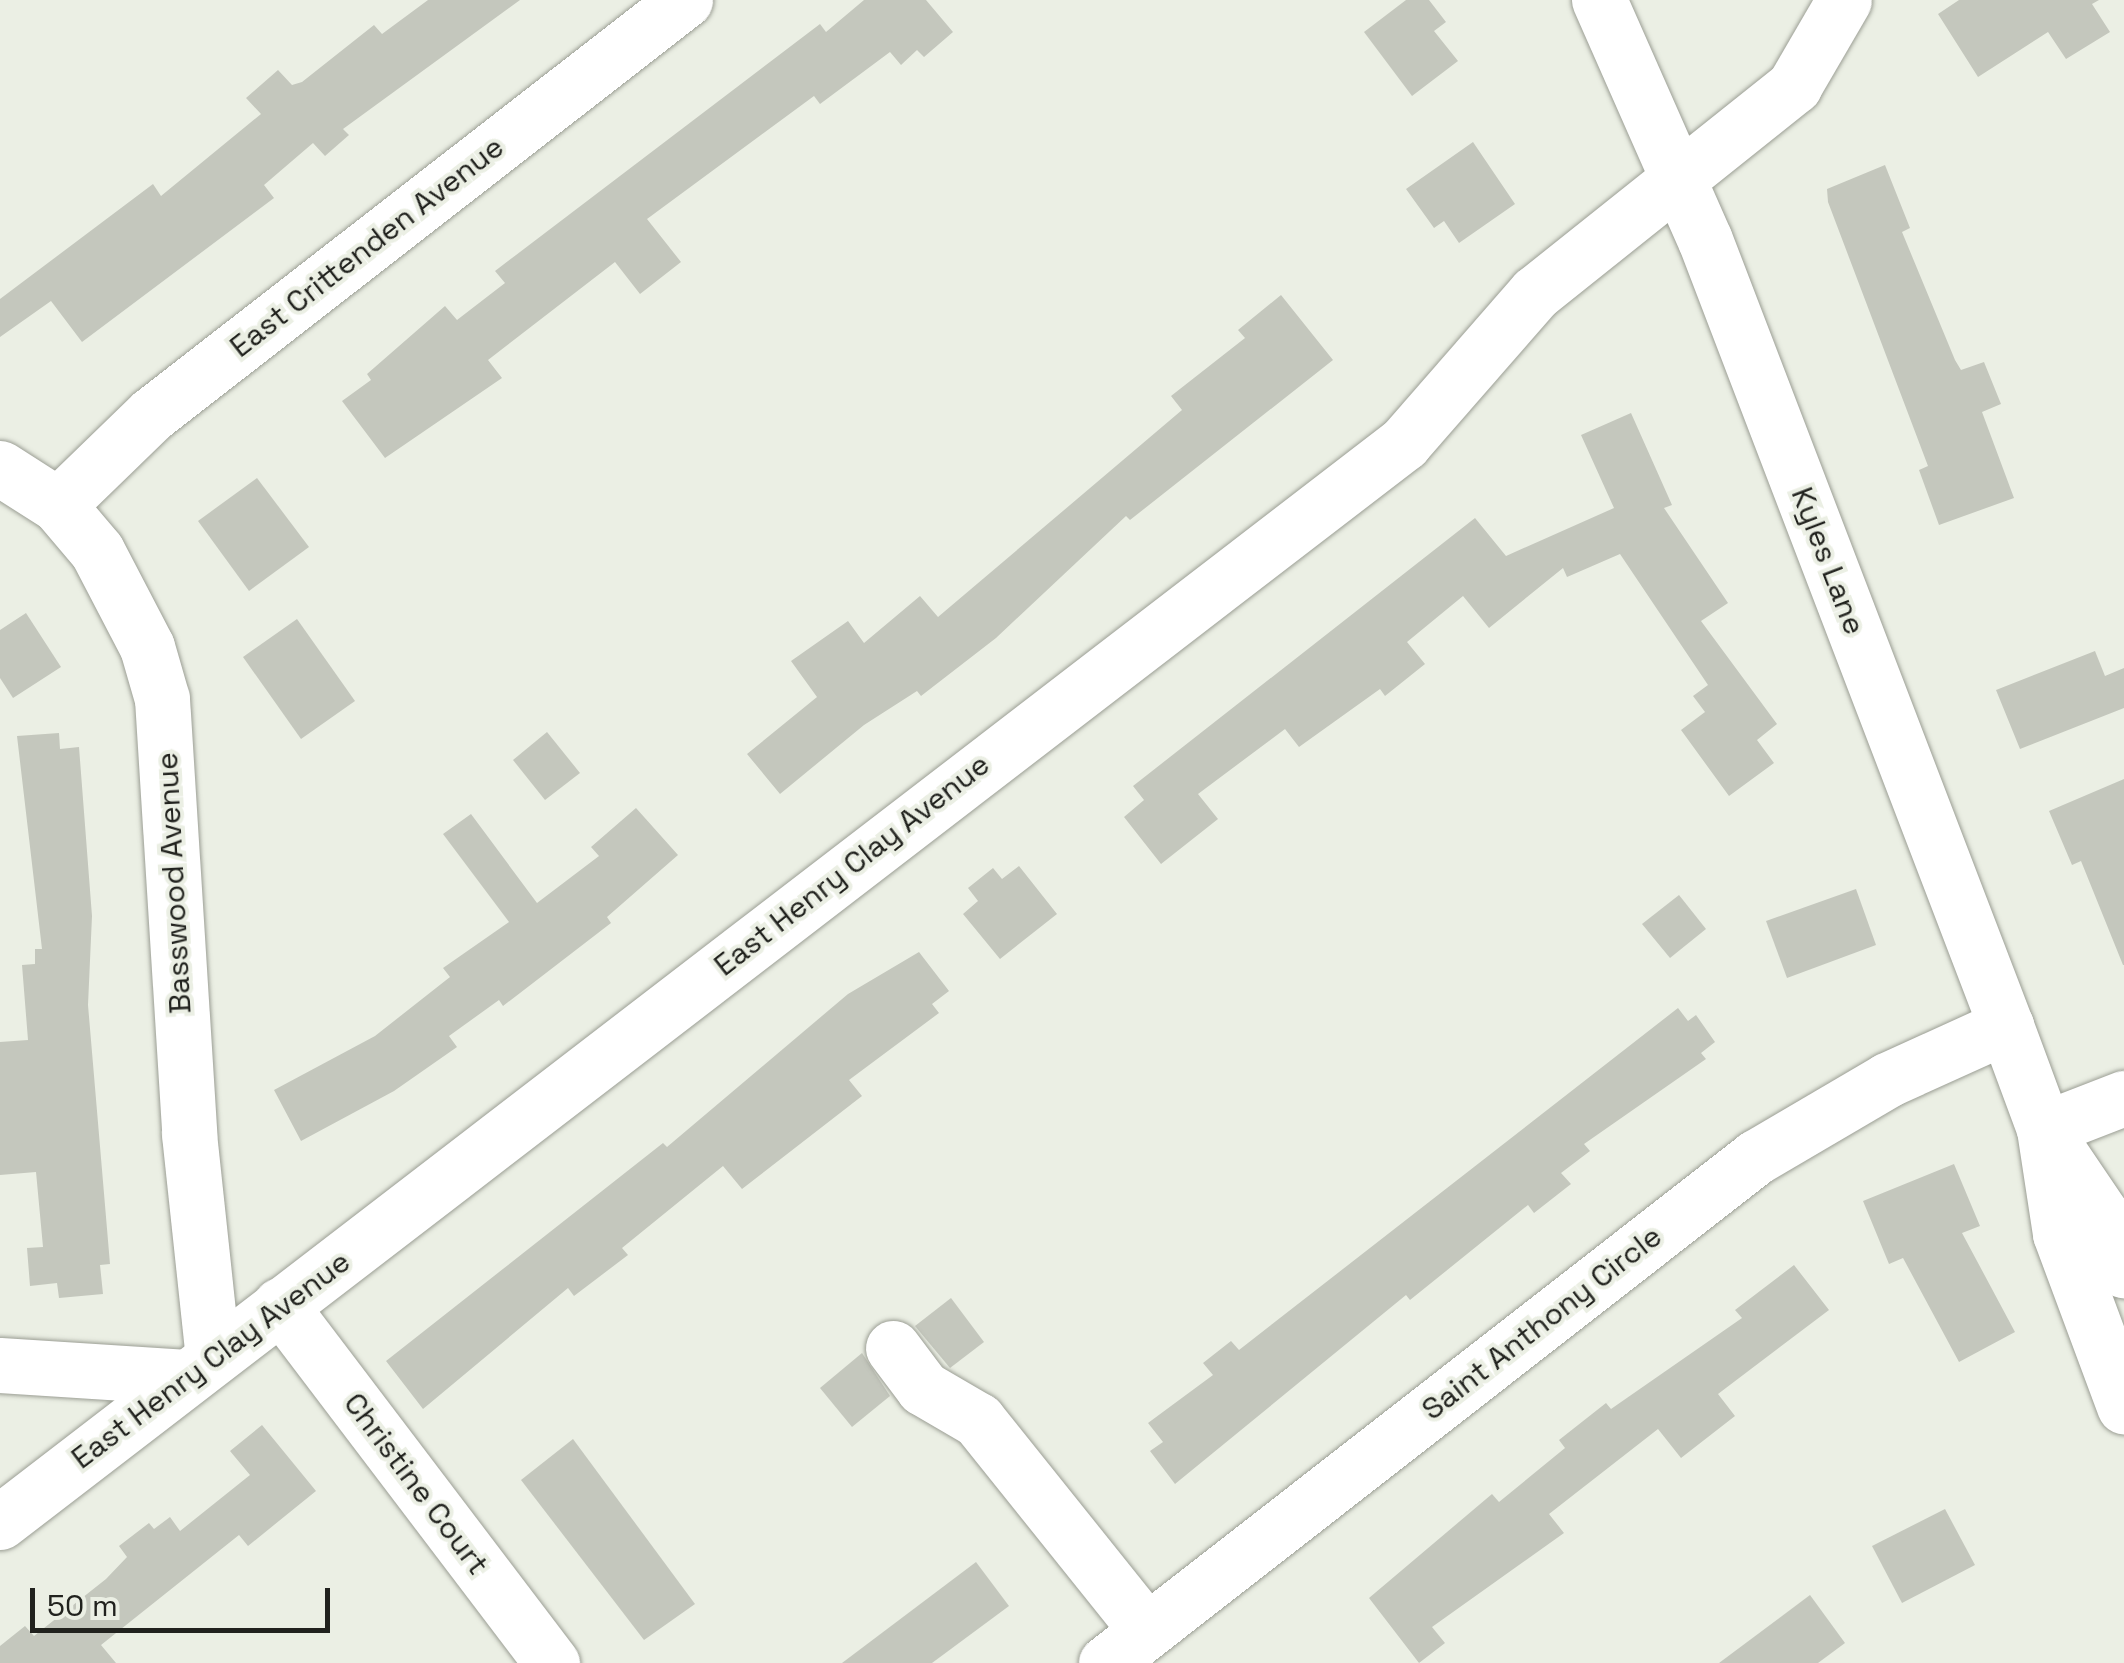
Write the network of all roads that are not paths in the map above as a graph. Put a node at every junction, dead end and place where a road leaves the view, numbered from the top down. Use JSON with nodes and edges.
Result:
{"nodes":[{"id":1,"x":685,"y":0,"type":"edge"},
{"id":2,"x":1598,"y":0,"type":"edge"},
{"id":3,"x":1844,"y":0,"type":"edge"},
{"id":4,"x":1680,"y":184,"type":"junction"},
{"id":5,"x":0,"y":468,"type":"edge"},
{"id":6,"x":58,"y":506,"type":"junction"},
{"id":7,"x":2006,"y":1026,"type":"junction"},
{"id":8,"x":2124,"y":1098,"type":"edge"},
{"id":9,"x":2044,"y":1129,"type":"junction"},
{"id":10,"x":2124,"y":1272,"type":"edge"},
{"id":11,"x":280,"y":1306,"type":"junction"},
{"id":12,"x":893,"y":1348,"type":"dead end"},
{"id":13,"x":0,"y":1365,"type":"edge"},
{"id":14,"x":200,"y":1367,"type":"junction"},
{"id":15,"x":2124,"y":1406,"type":"edge"},
{"id":16,"x":0,"y":1522,"type":"edge"},
{"id":17,"x":1126,"y":1647,"type":"edge"},
{"id":18,"x":552,"y":1663,"type":"edge"}],
"edges":[{"from":1,"to":6,"type":"street","name":"East Crittenden Avenue"},
{"from":2,"to":4,"type":"street","name":"Kyles Lane"},
{"from":3,"to":4,"type":"street","name":"East Henry Clay Avenue"},
{"from":4,"to":7,"type":"street","name":"Kyles Lane"},
{"from":4,"to":11,"type":"street","name":"East Henry Clay Avenue"},
{"from":5,"to":6,"type":"street","name":"Basswood Avenue"},
{"from":6,"to":14,"type":"street","name":"Basswood Avenue"},
{"from":7,"to":9,"type":"street","name":"Kyles Lane"},
{"from":7,"to":17,"type":"street","name":"Saint Anthony Circle"},
{"from":8,"to":9,"type":"street"},
{"from":9,"to":10,"type":"street","name":"Kyles Lane"},
{"from":9,"to":15,"type":"street","name":"Kyles Lane"},
{"from":11,"to":14,"type":"street","name":"East Henry Clay Avenue"},
{"from":11,"to":18,"type":"street","name":"Christine Court"},
{"from":12,"to":17,"type":"street"},
{"from":13,"to":14,"type":"street"},
{"from":14,"to":16,"type":"street","name":"East Henry Clay Avenue"}]}
